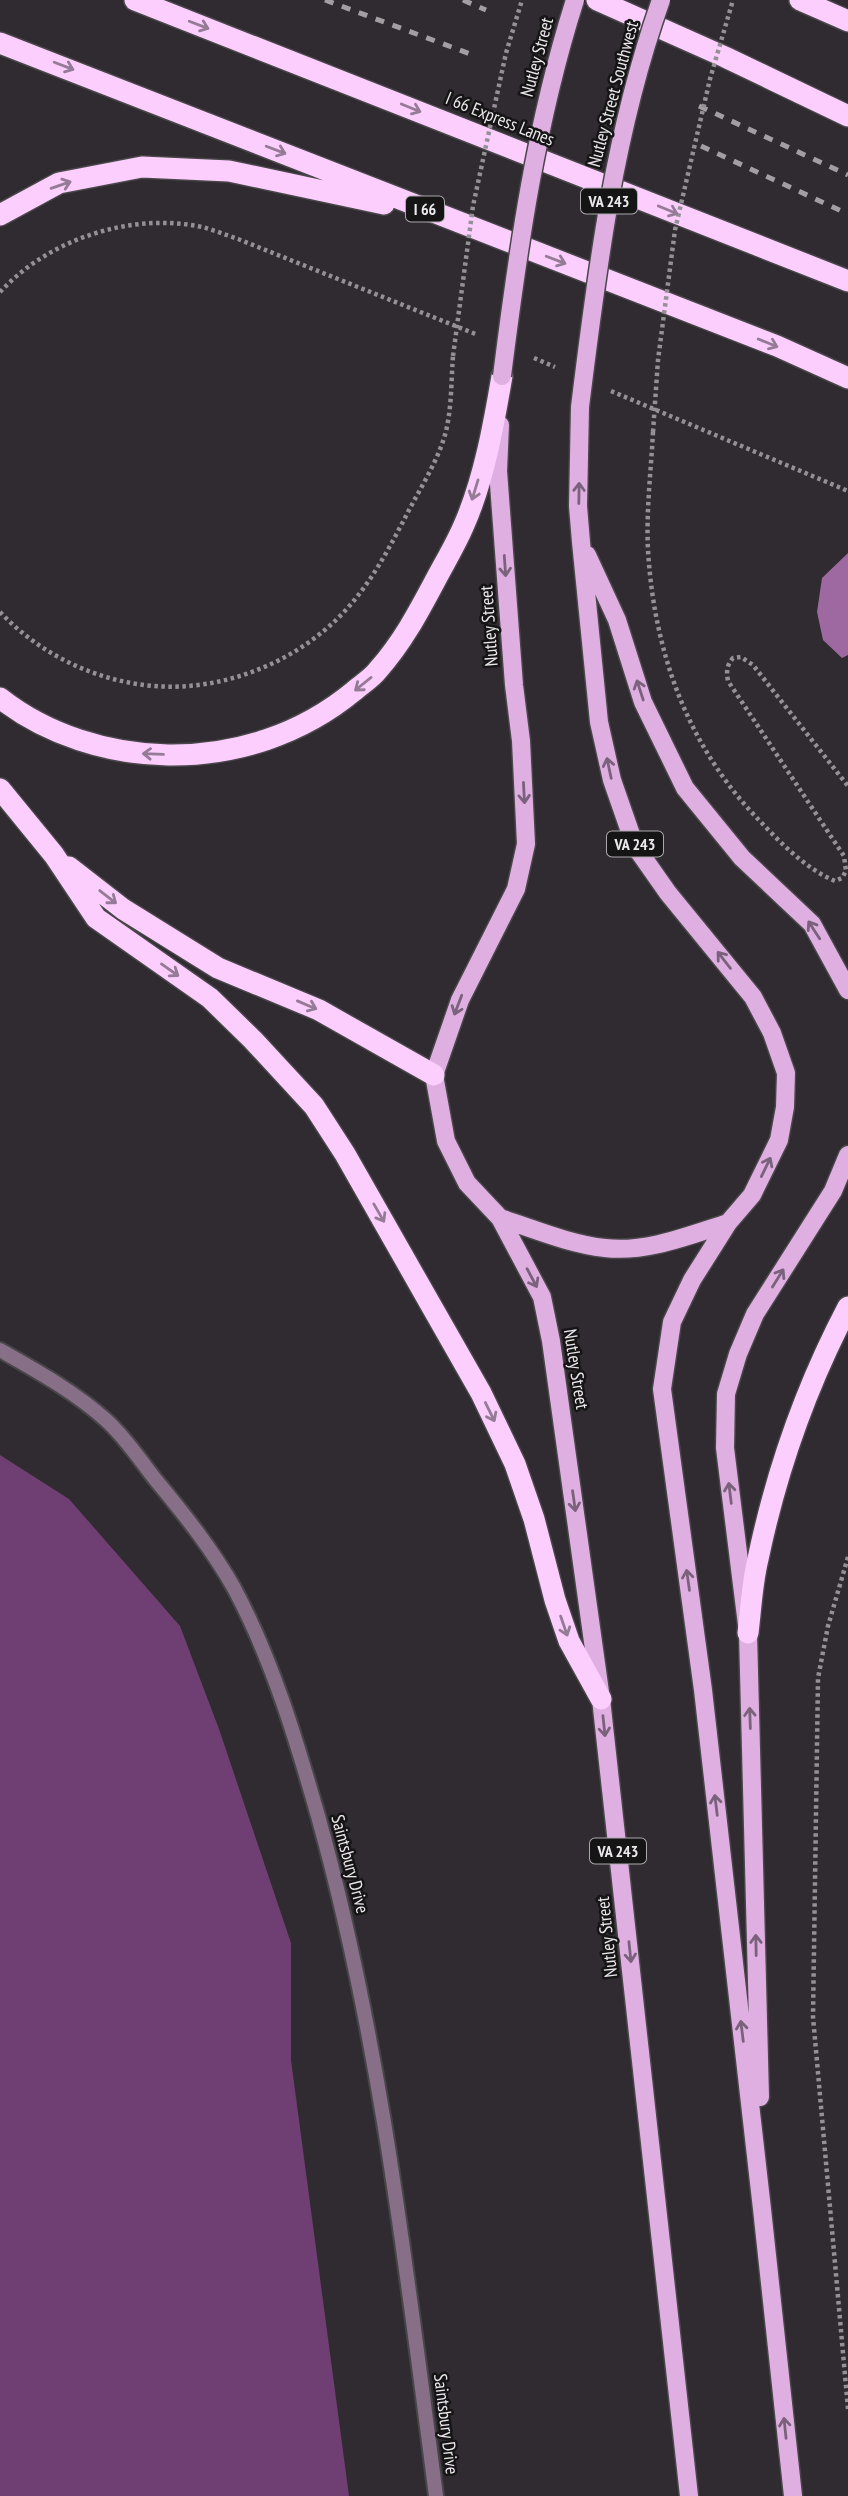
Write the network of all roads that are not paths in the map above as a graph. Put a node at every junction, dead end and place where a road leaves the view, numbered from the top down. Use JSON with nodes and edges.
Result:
{"nodes":[{"id":1,"x":135,"y":0,"type":"edge"},
{"id":2,"x":575,"y":0,"type":"edge"},
{"id":3,"x":597,"y":0,"type":"edge"},
{"id":4,"x":661,"y":0,"type":"edge"},
{"id":5,"x":800,"y":0,"type":"edge"},
{"id":6,"x":848,"y":21,"type":"edge"},
{"id":7,"x":0,"y":43,"type":"edge"},
{"id":8,"x":848,"y":116,"type":"edge"},
{"id":9,"x":0,"y":215,"type":"edge"},
{"id":10,"x":461,"y":223,"type":"junction"},
{"id":11,"x":848,"y":281,"type":"edge"},
{"id":12,"x":502,"y":376,"type":"junction"},
{"id":13,"x":848,"y":378,"type":"edge"},
{"id":14,"x":581,"y":542,"type":"junction"},
{"id":15,"x":0,"y":698,"type":"edge"},
{"id":16,"x":0,"y":789,"type":"edge"},
{"id":17,"x":54,"y":855,"type":"junction"},
{"id":18,"x":848,"y":990,"type":"edge"},
{"id":19,"x":434,"y":1075,"type":"junction"},
{"id":20,"x":848,"y":1154,"type":"edge"},
{"id":21,"x":500,"y":1218,"type":"junction"},
{"id":22,"x":728,"y":1223,"type":"junction"},
{"id":23,"x":848,"y":1307,"type":"edge"},
{"id":24,"x":0,"y":1350,"type":"edge"},
{"id":25,"x":748,"y":1633,"type":"junction"},
{"id":26,"x":601,"y":1699,"type":"junction"},
{"id":27,"x":762,"y":2209,"type":"junction"},
{"id":28,"x":436,"y":2496,"type":"edge"},
{"id":29,"x":689,"y":2496,"type":"edge"},
{"id":30,"x":793,"y":2496,"type":"edge"}],
"edges":[{"from":1,"to":11,"type":"highway","name":"I 66 Express Lanes","one_way":true},
{"from":2,"to":12,"type":"main road","name":"Nutley Street","number":"VA 243","bridge":true},
{"from":3,"to":8,"type":"highway"},
{"from":14,"to":4,"type":"main road","name":"Nutley Street Southwest","number":"VA 243","one_way":true,"bridge":true},
{"from":5,"to":6,"type":"highway"},
{"from":7,"to":10,"type":"highway","number":"I 66","one_way":true},
{"from":9,"to":10,"type":"highway","one_way":true},
{"from":10,"to":13,"type":"highway","number":"I 66","one_way":true},
{"from":12,"to":15,"type":"highway","one_way":true},
{"from":12,"to":19,"type":"main road","name":"Nutley Street","number":"VA 243","one_way":true},
{"from":18,"to":14,"type":"main road","number":"VA 243","one_way":true},
{"from":22,"to":14,"type":"main road","number":"VA 243","one_way":true},
{"from":16,"to":17,"type":"highway"},
{"from":17,"to":19,"type":"highway","one_way":true},
{"from":17,"to":26,"type":"highway","one_way":true},
{"from":19,"to":21,"type":"main road","name":"Nutley Street","number":"VA 243"},
{"from":25,"to":20,"type":"main road","number":"VA 243","one_way":true},
{"from":21,"to":22,"type":"main road","name":"Nutley Street"},
{"from":21,"to":26,"type":"main road","name":"Nutley Street","number":"VA 243","one_way":true},
{"from":27,"to":22,"type":"main road","number":"VA 243","one_way":true},
{"from":23,"to":25,"type":"highway"},
{"from":24,"to":28,"type":"street","name":"Saintsbury Drive"},
{"from":27,"to":25,"type":"main road","number":"VA 243","one_way":true},
{"from":26,"to":29,"type":"main road","name":"Nutley Street","number":"VA 243","one_way":true},
{"from":30,"to":27,"type":"main road","number":"VA 243","one_way":true}]}
